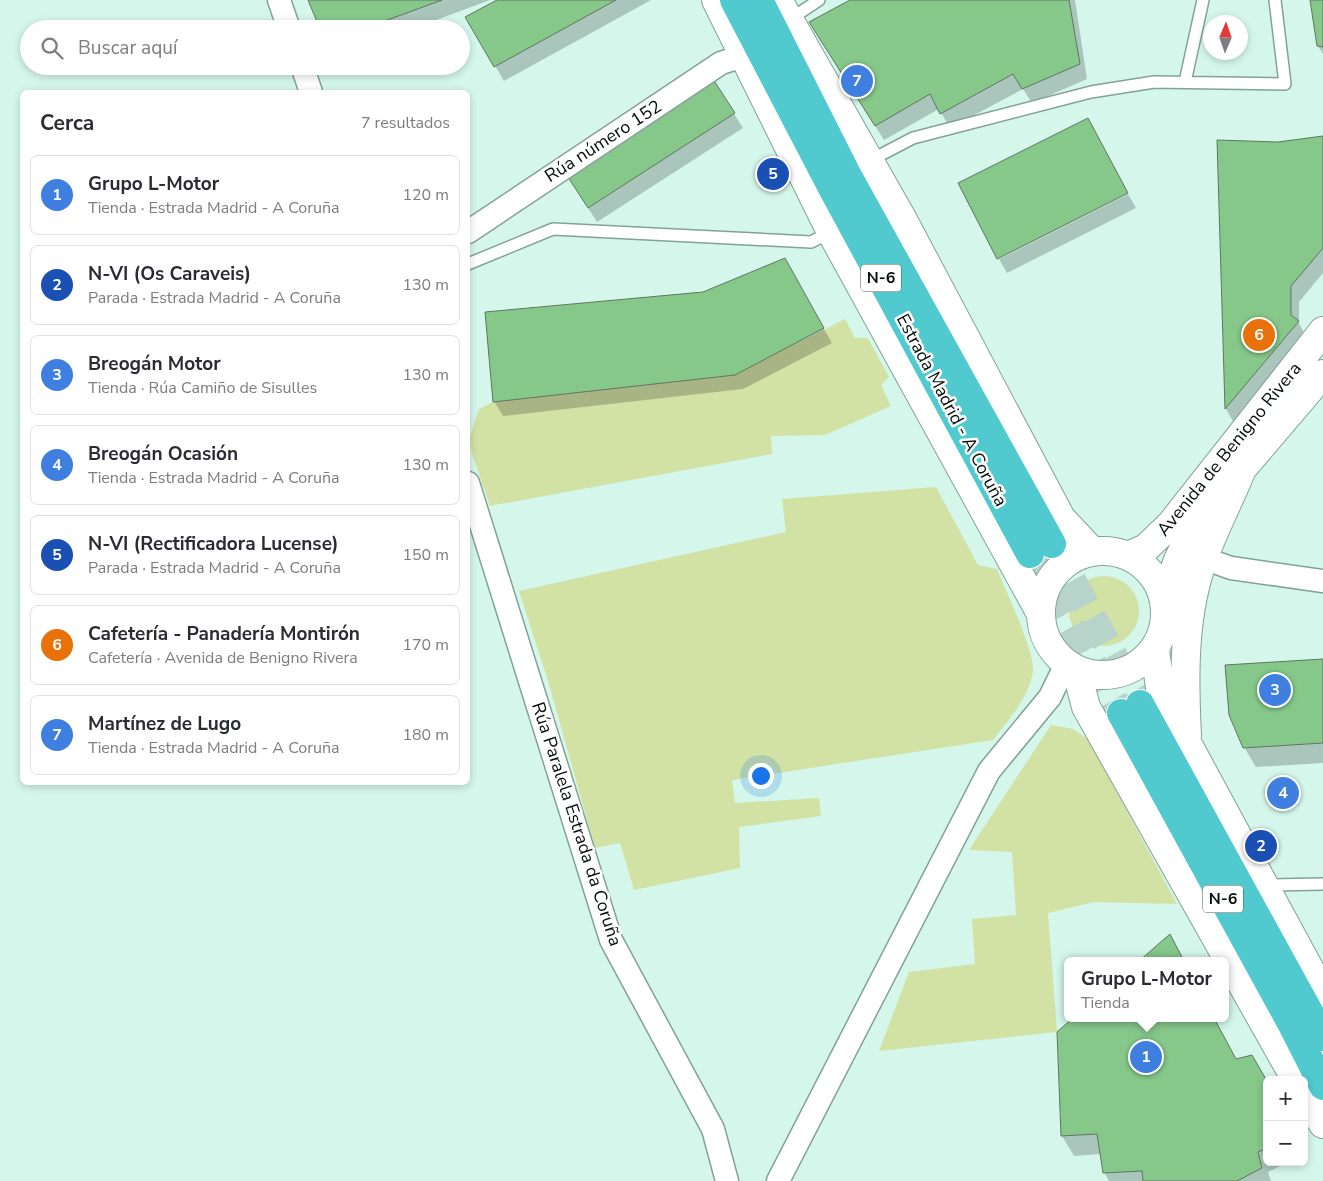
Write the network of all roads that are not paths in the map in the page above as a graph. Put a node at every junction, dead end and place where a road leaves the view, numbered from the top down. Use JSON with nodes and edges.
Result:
{"nodes":[{"id":1,"x":279,"y":0,"type":"edge"},
{"id":2,"x":716,"y":0,"type":"edge"},
{"id":3,"x":734,"y":0,"type":"edge"},
{"id":4,"x":759,"y":0,"type":"edge"},
{"id":5,"x":819,"y":0,"type":"edge"},
{"id":6,"x":1203,"y":0,"type":"edge"},
{"id":7,"x":1275,"y":0,"type":"edge"},
{"id":8,"x":783,"y":10,"type":"edge"},
{"id":9,"x":286,"y":20,"type":"edge"},
{"id":10,"x":743,"y":56,"type":"junction"},
{"id":11,"x":305,"y":75,"type":"edge"},
{"id":12,"x":1185,"y":82,"type":"junction"},
{"id":13,"x":310,"y":90,"type":"edge"},
{"id":14,"x":869,"y":161,"type":"junction"},
{"id":15,"x":470,"y":231,"type":"edge"},
{"id":16,"x":831,"y":232,"type":"junction"},
{"id":17,"x":470,"y":263,"type":"edge"},
{"id":18,"x":1323,"y":331,"type":"edge"},
{"id":19,"x":1316,"y":386,"type":"edge"},
{"id":20,"x":1242,"y":470,"type":"junction"},
{"id":21,"x":470,"y":489,"type":"edge"},
{"id":22,"x":1094,"y":552,"type":"junction"},
{"id":23,"x":1128,"y":556,"type":"junction"},
{"id":24,"x":1203,"y":558,"type":"junction"},
{"id":25,"x":1323,"y":581,"type":"edge"},
{"id":26,"x":1164,"y":600,"type":"junction"},
{"id":27,"x":1040,"y":614,"type":"junction"},
{"id":28,"x":1155,"y":648,"type":"junction"},
{"id":29,"x":1071,"y":667,"type":"junction"},
{"id":30,"x":1188,"y":744,"type":"junction"},
{"id":31,"x":1323,"y":884,"type":"edge"},
{"id":32,"x":1264,"y":885,"type":"junction"},
{"id":33,"x":1227,"y":957,"type":"edge"},
{"id":34,"x":1229,"y":961,"type":"edge"},
{"id":35,"x":1323,"y":994,"type":"edge"},
{"id":36,"x":1323,"y":1036,"type":"edge"},
{"id":37,"x":1294,"y":1076,"type":"edge"},
{"id":38,"x":1323,"y":1086,"type":"edge"},
{"id":39,"x":1308,"y":1100,"type":"edge"},
{"id":40,"x":1323,"y":1124,"type":"edge"},
{"id":41,"x":727,"y":1181,"type":"edge"},
{"id":42,"x":778,"y":1181,"type":"edge"}],
"edges":[{"from":1,"to":9,"type":"street"},
{"from":2,"to":10,"type":"main road"},
{"from":3,"to":4,"type":"highway","name":"Estrada Madrid - A Coruña","number":"N-6"},
{"from":5,"to":8,"type":"lane"},
{"from":6,"to":12,"type":"lane"},
{"from":7,"to":12,"type":"lane"},
{"from":8,"to":14,"type":"main road"},
{"from":10,"to":15,"type":"street","name":"Rúa número 152"},
{"from":10,"to":16,"type":"main road"},
{"from":11,"to":13,"type":"street"},
{"from":12,"to":14,"type":"lane"},
{"from":14,"to":22,"type":"main road"},
{"from":16,"to":17,"type":"lane"},
{"from":16,"to":27,"type":"main road"},
{"from":18,"to":23,"type":"main road","name":"Avenida de Benigno Rivera"},
{"from":19,"to":20,"type":"main road","name":"Avenida de Benigno Rivera"},
{"from":20,"to":24,"type":"main road"},
{"from":20,"to":26,"type":"main road","name":"Avenida de Benigno Rivera"},
{"from":21,"to":41,"type":"street","name":"Rúa Paralela Estrada da Coruña"},
{"from":22,"to":23,"type":"main road"},
{"from":22,"to":27,"type":"main road"},
{"from":23,"to":26,"type":"main road"},
{"from":24,"to":25,"type":"street"},
{"from":24,"to":30,"type":"main road"},
{"from":26,"to":28,"type":"main road"},
{"from":27,"to":29,"type":"main road"},
{"from":28,"to":29,"type":"main road"},
{"from":28,"to":30,"type":"main road"},
{"from":29,"to":33,"type":"main road"},
{"from":29,"to":42,"type":"street"},
{"from":30,"to":32,"type":"main road"},
{"from":31,"to":32,"type":"lane"},
{"from":32,"to":35,"type":"main road"},
{"from":34,"to":37,"type":"main road"},
{"from":36,"to":38,"type":"highway","number":"N-6"},
{"from":39,"to":40,"type":"main road"}]}
